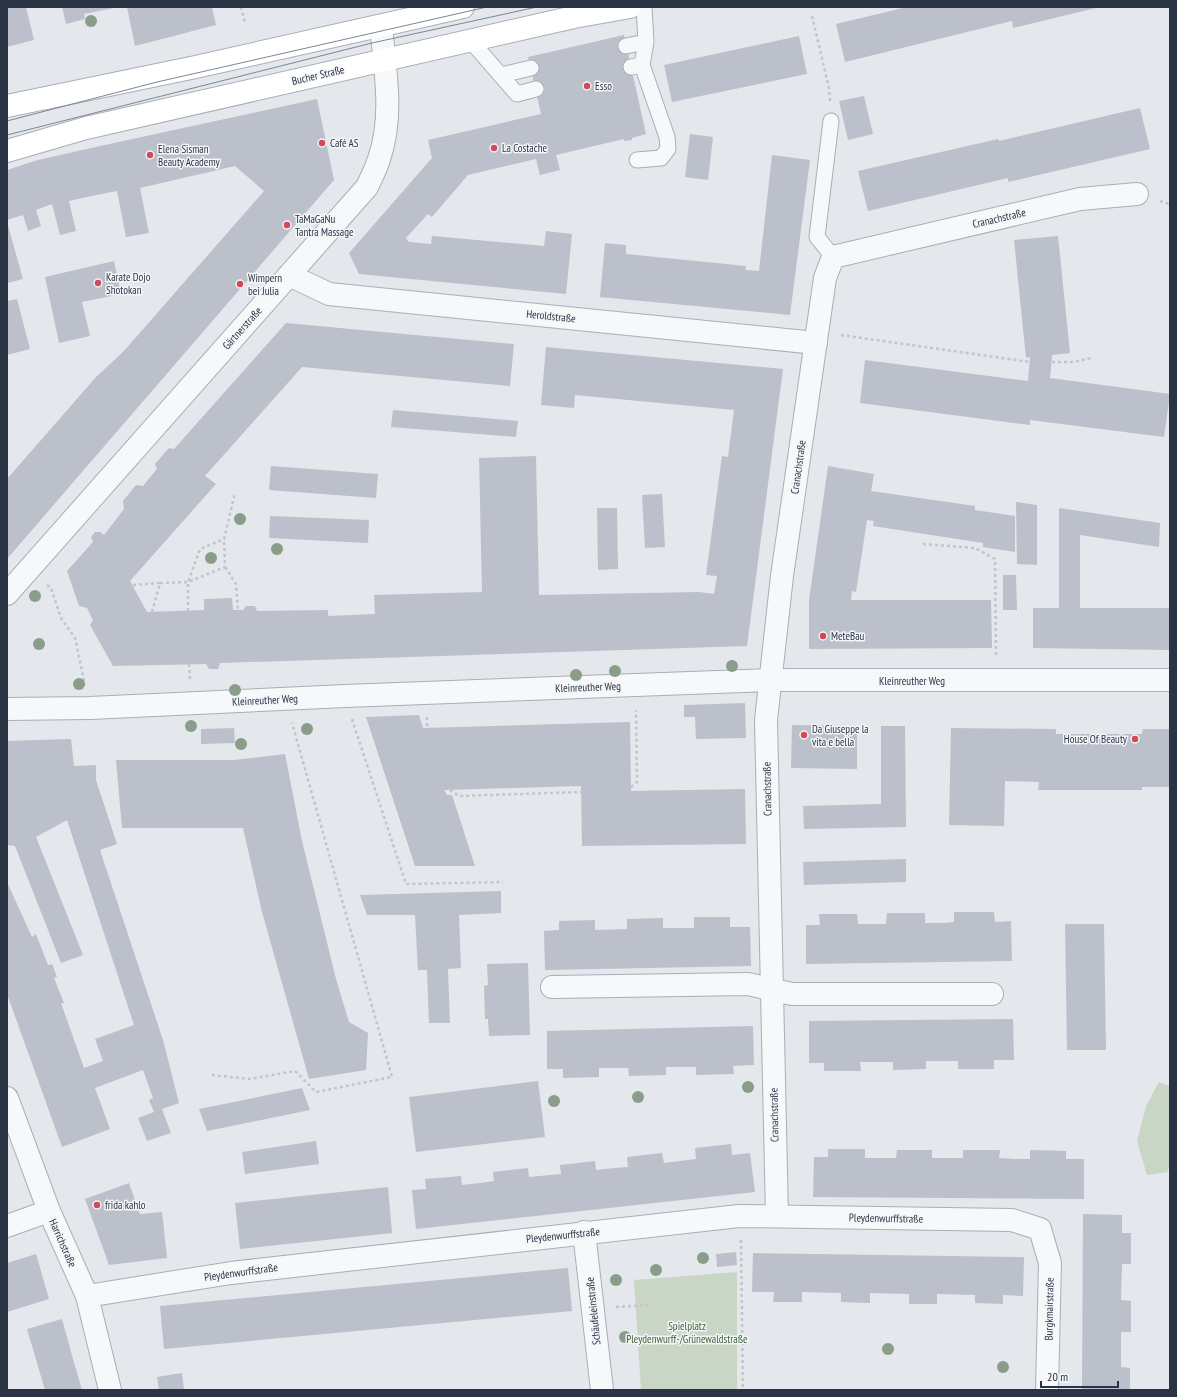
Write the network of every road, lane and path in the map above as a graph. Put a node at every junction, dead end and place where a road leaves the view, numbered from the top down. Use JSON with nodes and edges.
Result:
{"nodes":[{"id":1,"x":241,"y":7,"type":"edge"},
{"id":2,"x":463,"y":7,"type":"edge"},
{"id":3,"x":630,"y":7,"type":"edge"},
{"id":4,"x":644,"y":7,"type":"edge"},
{"id":5,"x":812,"y":16,"type":"dead end"},
{"id":6,"x":245,"y":24,"type":"dead end"},
{"id":7,"x":381,"y":26,"type":"junction"},
{"id":8,"x":470,"y":40,"type":"junction"},
{"id":9,"x":646,"y":42,"type":"junction"},
{"id":10,"x":626,"y":46,"type":"dead end"},
{"id":11,"x":385,"y":60,"type":"junction"},
{"id":12,"x":531,"y":68,"type":"dead end"},
{"id":13,"x":501,"y":75,"type":"junction"},
{"id":14,"x":828,"y":88,"type":"dead end"},
{"id":15,"x":536,"y":89,"type":"dead end"},
{"id":16,"x":7,"y":106,"type":"edge"},
{"id":17,"x":831,"y":121,"type":"dead end"},
{"id":18,"x":7,"y":151,"type":"edge"},
{"id":19,"x":637,"y":160,"type":"dead end"},
{"id":20,"x":1137,"y":194,"type":"dead end"},
{"id":21,"x":833,"y":257,"type":"junction"},
{"id":22,"x":289,"y":275,"type":"junction"},
{"id":23,"x":817,"y":337,"type":"junction"},
{"id":24,"x":1091,"y":358,"type":"dead end"},
{"id":25,"x":1030,"y":362,"type":"dead end"},
{"id":26,"x":1052,"y":362,"type":"dead end"},
{"id":27,"x":235,"y":493,"type":"dead end"},
{"id":28,"x":224,"y":539,"type":"junction"},
{"id":29,"x":923,"y":544,"type":"dead end"},
{"id":30,"x":225,"y":567,"type":"junction"},
{"id":31,"x":27,"y":570,"type":"junction"},
{"id":32,"x":188,"y":582,"type":"junction"},
{"id":33,"x":160,"y":583,"type":"junction"},
{"id":34,"x":133,"y":585,"type":"dead end"},
{"id":35,"x":7,"y":594,"type":"edge"},
{"id":36,"x":238,"y":610,"type":"dead end"},
{"id":37,"x":188,"y":611,"type":"dead end"},
{"id":38,"x":152,"y":612,"type":"dead end"},
{"id":39,"x":769,"y":680,"type":"junction"},
{"id":40,"x":1170,"y":680,"type":"edge"},
{"id":41,"x":997,"y":681,"type":"junction"},
{"id":42,"x":636,"y":685,"type":"junction"},
{"id":43,"x":345,"y":696,"type":"junction"},
{"id":44,"x":286,"y":700,"type":"junction"},
{"id":45,"x":90,"y":708,"type":"junction"},
{"id":46,"x":7,"y":709,"type":"edge"},
{"id":47,"x":632,"y":787,"type":"dead end"},
{"id":48,"x":450,"y":790,"type":"dead end"},
{"id":49,"x":581,"y":792,"type":"dead end"},
{"id":50,"x":503,"y":882,"type":"dead end"},
{"id":51,"x":552,"y":987,"type":"dead end"},
{"id":52,"x":771,"y":989,"type":"junction"},
{"id":53,"x":992,"y":994,"type":"dead end"},
{"id":54,"x":212,"y":1075,"type":"dead end"},
{"id":55,"x":7,"y":1098,"type":"edge"},
{"id":56,"x":49,"y":1212,"type":"junction"},
{"id":57,"x":777,"y":1216,"type":"junction"},
{"id":58,"x":7,"y":1226,"type":"edge"},
{"id":59,"x":1040,"y":1229,"type":"joint"},
{"id":60,"x":584,"y":1232,"type":"junction"},
{"id":61,"x":741,"y":1244,"type":"dead end"},
{"id":62,"x":87,"y":1296,"type":"junction"},
{"id":63,"x":648,"y":1305,"type":"dead end"},
{"id":64,"x":593,"y":1309,"type":"junction"},
{"id":65,"x":110,"y":1390,"type":"edge"},
{"id":66,"x":602,"y":1390,"type":"edge"},
{"id":67,"x":742,"y":1390,"type":"edge"},
{"id":68,"x":1047,"y":1390,"type":"edge"}],
"edges":[{"from":1,"to":6,"type":"path"},
{"from":2,"to":7,"type":"main road"},
{"from":3,"to":8,"type":"main road","name":"Bucher Straße"},
{"from":4,"to":9,"type":"lane"},
{"from":5,"to":14,"type":"path"},
{"from":7,"to":11,"type":"street","name":"Gärtnerstraße"},
{"from":7,"to":16,"type":"main road"},
{"from":8,"to":11,"type":"main road","name":"Bucher Straße"},
{"from":8,"to":13,"type":"lane"},
{"from":9,"to":10,"type":"lane"},
{"from":9,"to":19,"type":"lane"},
{"from":11,"to":18,"type":"main road","name":"Bucher Straße"},
{"from":11,"to":22,"type":"street","name":"Gärtnerstraße"},
{"from":12,"to":13,"type":"lane"},
{"from":13,"to":15,"type":"lane"},
{"from":17,"to":21,"type":"lane"},
{"from":20,"to":21,"type":"street","name":"Cranachstraße"},
{"from":21,"to":23,"type":"street","name":"Cranachstraße"},
{"from":22,"to":23,"type":"street","name":"Heroldstraße"},
{"from":22,"to":31,"type":"street","name":"Gärtnerstraße"},
{"from":23,"to":25,"type":"path"},
{"from":23,"to":39,"type":"street","name":"Cranachstraße"},
{"from":24,"to":26,"type":"path"},
{"from":27,"to":28,"type":"path"},
{"from":28,"to":30,"type":"path"},
{"from":28,"to":32,"type":"path"},
{"from":29,"to":41,"type":"path"},
{"from":30,"to":32,"type":"path"},
{"from":30,"to":36,"type":"path"},
{"from":31,"to":35,"type":"street","name":"Gärtnerstraße"},
{"from":31,"to":45,"type":"path"},
{"from":32,"to":33,"type":"path"},
{"from":32,"to":37,"type":"path"},
{"from":33,"to":34,"type":"path"},
{"from":33,"to":38,"type":"path"},
{"from":39,"to":41,"type":"street","name":"Kleinreuther Weg"},
{"from":39,"to":42,"type":"street","name":"Kleinreuther Weg"},
{"from":39,"to":52,"type":"street","name":"Cranachstraße"},
{"from":40,"to":41,"type":"street","name":"Kleinreuther Weg"},
{"from":42,"to":43,"type":"street","name":"Kleinreuther Weg"},
{"from":42,"to":47,"type":"path"},
{"from":43,"to":44,"type":"street","name":"Kleinreuther Weg"},
{"from":43,"to":50,"type":"path"},
{"from":44,"to":45,"type":"street","name":"Kleinreuther Weg"},
{"from":44,"to":54,"type":"path"},
{"from":45,"to":46,"type":"street","name":"Kleinreuther Weg"},
{"from":48,"to":49,"type":"path"},
{"from":51,"to":52,"type":"street"},
{"from":52,"to":53,"type":"street"},
{"from":52,"to":57,"type":"street","name":"Cranachstraße"},
{"from":55,"to":56,"type":"street","name":"Harrichstraße"},
{"from":56,"to":58,"type":"street"},
{"from":56,"to":62,"type":"street","name":"Harrichstraße"},
{"from":57,"to":59,"type":"street","name":"Pleydenwurffstraße"},
{"from":57,"to":60,"type":"street","name":"Pleydenwurffstraße"},
{"from":59,"to":68,"type":"street","name":"Burgkmairstraße"},
{"from":60,"to":62,"type":"street","name":"Pleydenwurffstraße"},
{"from":60,"to":64,"type":"street","name":"Schäufeleinstraße"},
{"from":61,"to":67,"type":"path"},
{"from":62,"to":65,"type":"street","name":"Harrichstraße"},
{"from":63,"to":64,"type":"path"},
{"from":64,"to":66,"type":"street","name":"Schäufeleinstraße"}]}
